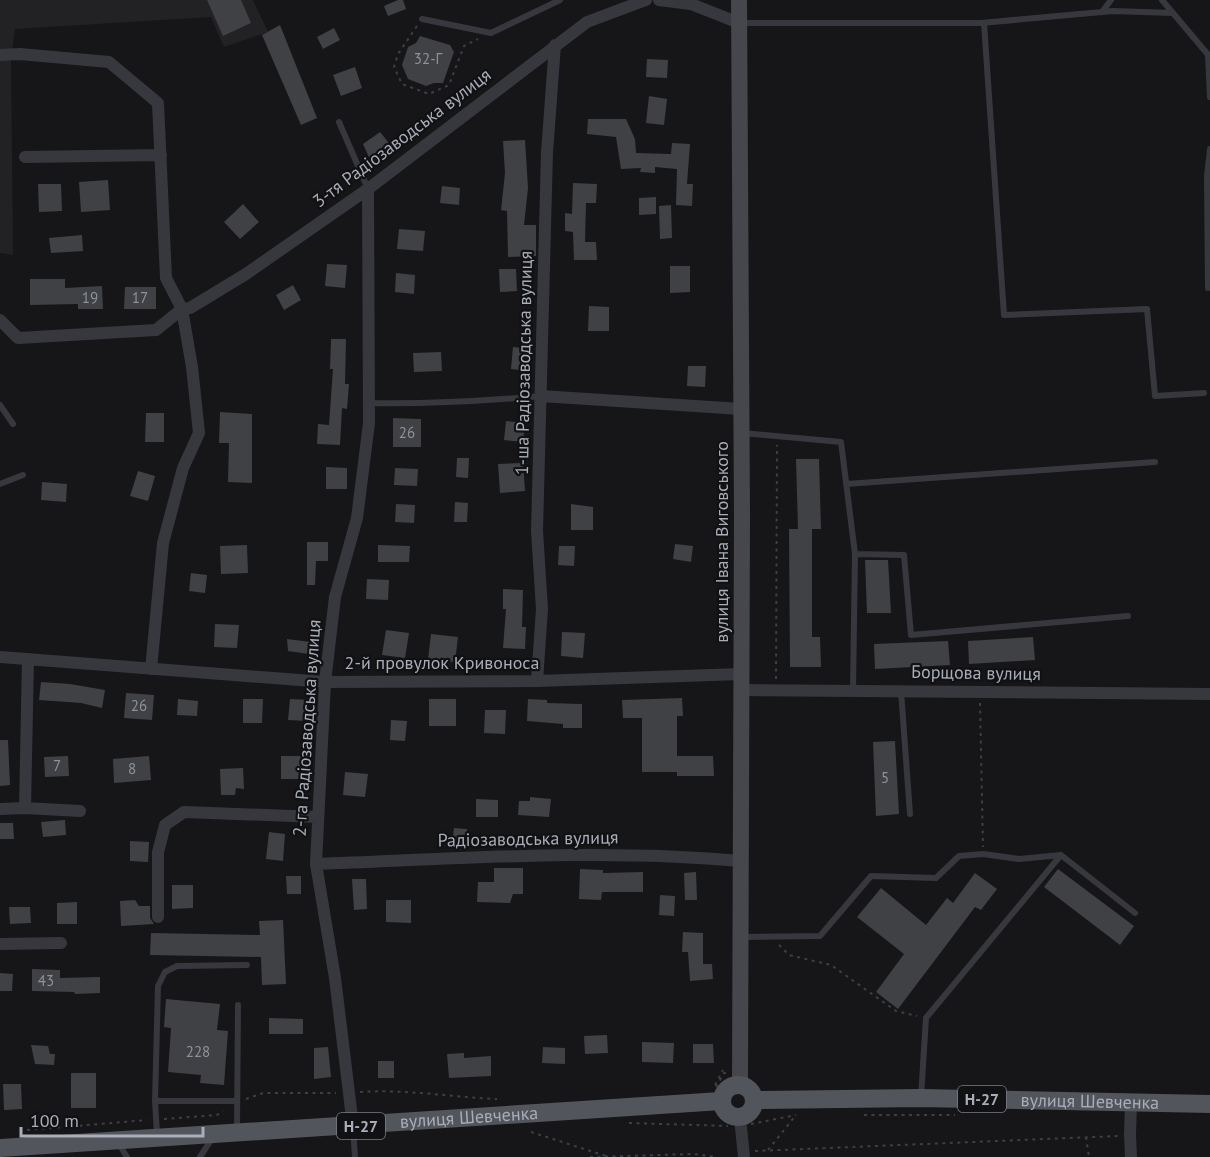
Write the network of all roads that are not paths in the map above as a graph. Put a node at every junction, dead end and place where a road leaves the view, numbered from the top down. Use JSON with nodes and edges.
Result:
{"nodes":[{"id":1,"x":560,"y":0,"type":"edge"},
{"id":2,"x":646,"y":0,"type":"edge"},
{"id":3,"x":659,"y":0,"type":"edge"},
{"id":4,"x":739,"y":0,"type":"edge"},
{"id":5,"x":1111,"y":0,"type":"edge"},
{"id":6,"x":1162,"y":0,"type":"edge"},
{"id":7,"x":1101,"y":12,"type":"junction"},
{"id":8,"x":1173,"y":13,"type":"junction"},
{"id":9,"x":422,"y":19,"type":"road end"},
{"id":10,"x":739,"y":23,"type":"junction"},
{"id":11,"x":984,"y":23,"type":"junction"},
{"id":12,"x":555,"y":45,"type":"junction"},
{"id":13,"x":0,"y":55,"type":"edge"},
{"id":14,"x":1209,"y":55,"type":"edge"},
{"id":15,"x":1210,"y":98,"type":"edge"},
{"id":16,"x":339,"y":122,"type":"dead end"},
{"id":17,"x":1210,"y":149,"type":"edge"},
{"id":18,"x":160,"y":155,"type":"junction"},
{"id":19,"x":25,"y":157,"type":"dead end"},
{"id":20,"x":368,"y":189,"type":"junction"},
{"id":21,"x":1208,"y":288,"type":"dead end"},
{"id":22,"x":182,"y":309,"type":"junction"},
{"id":23,"x":0,"y":320,"type":"edge"},
{"id":24,"x":1204,"y":393,"type":"dead end"},
{"id":25,"x":541,"y":396,"type":"junction"},
{"id":26,"x":369,"y":403,"type":"junction"},
{"id":27,"x":0,"y":405,"type":"edge"},
{"id":28,"x":741,"y":409,"type":"junction"},
{"id":29,"x":13,"y":423,"type":"dead end"},
{"id":30,"x":741,"y":433,"type":"junction"},
{"id":31,"x":1155,"y":462,"type":"dead end"},
{"id":32,"x":23,"y":475,"type":"dead end"},
{"id":33,"x":0,"y":484,"type":"edge"},
{"id":34,"x":846,"y":484,"type":"junction"},
{"id":35,"x":855,"y":554,"type":"junction"},
{"id":36,"x":1128,"y":616,"type":"dead end"},
{"id":37,"x":0,"y":657,"type":"edge"},
{"id":38,"x":28,"y":659,"type":"junction"},
{"id":39,"x":151,"y":669,"type":"junction"},
{"id":40,"x":537,"y":681,"type":"junction"},
{"id":41,"x":325,"y":682,"type":"junction"},
{"id":42,"x":741,"y":682,"type":"junction"},
{"id":43,"x":853,"y":690,"type":"junction"},
{"id":44,"x":901,"y":690,"type":"junction"},
{"id":45,"x":1210,"y":694,"type":"edge"},
{"id":46,"x":25,"y":808,"type":"junction"},
{"id":47,"x":0,"y":809,"type":"edge"},
{"id":48,"x":80,"y":811,"type":"dead end"},
{"id":49,"x":910,"y":814,"type":"dead end"},
{"id":50,"x":318,"y":817,"type":"junction"},
{"id":51,"x":1062,"y":855,"type":"junction"},
{"id":52,"x":741,"y":861,"type":"junction"},
{"id":53,"x":316,"y":864,"type":"junction"},
{"id":54,"x":1135,"y":913,"type":"dead end"},
{"id":55,"x":158,"y":917,"type":"dead end"},
{"id":56,"x":741,"y":937,"type":"junction"},
{"id":57,"x":61,"y":943,"type":"dead end"},
{"id":58,"x":0,"y":944,"type":"edge"},
{"id":59,"x":247,"y":965,"type":"dead end"},
{"id":60,"x":238,"y":1005,"type":"dead end"},
{"id":61,"x":740,"y":1084,"type":"junction"},
{"id":62,"x":921,"y":1098,"type":"junction"},
{"id":63,"x":754,"y":1100,"type":"junction"},
{"id":64,"x":155,"y":1101,"type":"junction"},
{"id":65,"x":237,"y":1101,"type":"junction"},
{"id":66,"x":721,"y":1101,"type":"junction"},
{"id":67,"x":1131,"y":1103,"type":"junction"},
{"id":68,"x":1210,"y":1104,"type":"edge"},
{"id":69,"x":740,"y":1122,"type":"junction"},
{"id":70,"x":353,"y":1126,"type":"junction"},
{"id":71,"x":237,"y":1133,"type":"junction"},
{"id":72,"x":215,"y":1135,"type":"junction"},
{"id":73,"x":157,"y":1138,"type":"junction"},
{"id":74,"x":117,"y":1140,"type":"junction"},
{"id":75,"x":24,"y":1144,"type":"edge"},
{"id":76,"x":0,"y":1148,"type":"edge"},
{"id":77,"x":743,"y":1154,"type":"edge"},
{"id":78,"x":127,"y":1157,"type":"edge"},
{"id":79,"x":200,"y":1157,"type":"edge"},
{"id":80,"x":355,"y":1157,"type":"edge"},
{"id":81,"x":1131,"y":1157,"type":"edge"}],
"edges":[{"from":1,"to":9,"type":"lane"},
{"from":2,"to":12,"type":"street","name":"3-тя Радіозаводська вулиця"},
{"from":3,"to":10,"type":"street"},
{"from":4,"to":10,"type":"street","name":"вулиця Івана Виговського"},
{"from":5,"to":7,"type":"lane"},
{"from":6,"to":8,"type":"lane"},
{"from":7,"to":8,"type":"lane"},
{"from":7,"to":11,"type":"lane"},
{"from":8,"to":14,"type":"lane"},
{"from":10,"to":11,"type":"lane"},
{"from":10,"to":28,"type":"street","name":"вулиця Івана Виговського"},
{"from":11,"to":24,"type":"lane"},
{"from":12,"to":20,"type":"street","name":"3-тя Радіозаводська вулиця"},
{"from":12,"to":25,"type":"street","name":"1-ша Радіозаводська вулиця"},
{"from":13,"to":18,"type":"street"},
{"from":14,"to":15,"type":"lane"},
{"from":16,"to":20,"type":"lane"},
{"from":17,"to":21,"type":"lane"},
{"from":18,"to":19,"type":"street"},
{"from":18,"to":22,"type":"street"},
{"from":20,"to":22,"type":"street","name":"3-тя Радіозаводська вулиця"},
{"from":20,"to":26,"type":"street","name":"2-га Радіозаводська вулиця"},
{"from":22,"to":23,"type":"street","name":"3-тя Радіозаводська вулиця"},
{"from":22,"to":39,"type":"street"},
{"from":25,"to":26,"type":"lane"},
{"from":25,"to":28,"type":"street"},
{"from":25,"to":40,"type":"street","name":"1-ша Радіозаводська вулиця"},
{"from":26,"to":41,"type":"street","name":"2-га Радіозаводська вулиця"},
{"from":27,"to":29,"type":"lane"},
{"from":28,"to":30,"type":"street","name":"вулиця Івана Виговського"},
{"from":30,"to":34,"type":"lane"},
{"from":30,"to":42,"type":"street","name":"вулиця Івана Виговського"},
{"from":31,"to":34,"type":"lane"},
{"from":32,"to":33,"type":"lane"},
{"from":34,"to":35,"type":"lane"},
{"from":35,"to":36,"type":"lane"},
{"from":35,"to":43,"type":"lane"},
{"from":37,"to":38,"type":"street","name":"2-й провулок Кривоноса"},
{"from":38,"to":39,"type":"street","name":"2-й провулок Кривоноса"},
{"from":38,"to":46,"type":"street"},
{"from":39,"to":41,"type":"street","name":"2-й провулок Кривоноса"},
{"from":40,"to":41,"type":"street","name":"2-й провулок Кривоноса"},
{"from":40,"to":42,"type":"street","name":"2-й провулок Кривоноса"},
{"from":41,"to":50,"type":"street","name":"2-га Радіозаводська вулиця"},
{"from":42,"to":43,"type":"street","name":"Борщова вулиця"},
{"from":42,"to":52,"type":"street","name":"вулиця Івана Виговського"},
{"from":43,"to":44,"type":"street","name":"Борщова вулиця"},
{"from":44,"to":45,"type":"street","name":"Борщова вулиця"},
{"from":44,"to":49,"type":"lane"},
{"from":46,"to":47,"type":"street"},
{"from":46,"to":48,"type":"street"},
{"from":50,"to":53,"type":"street","name":"2-га Радіозаводська вулиця"},
{"from":50,"to":55,"type":"street"},
{"from":51,"to":54,"type":"lane"},
{"from":51,"to":56,"type":"lane"},
{"from":51,"to":62,"type":"lane"},
{"from":52,"to":53,"type":"street","name":"Радіозаводська вулиця"},
{"from":52,"to":56,"type":"street","name":"вулиця Івана Виговського"},
{"from":53,"to":70,"type":"street","name":"2-га Радіозаводська вулиця"},
{"from":56,"to":61,"type":"street","name":"вулиця Івана Виговського"},
{"from":57,"to":58,"type":"street"},
{"from":59,"to":64,"type":"lane"},
{"from":60,"to":65,"type":"lane"},
{"from":61,"to":63,"type":"main road"},
{"from":61,"to":66,"type":"main road"},
{"from":62,"to":63,"type":"main road","name":"вулиця Шевченка","number":"Н-27"},
{"from":62,"to":67,"type":"main road","name":"вулиця Шевченка","number":"Н-27"},
{"from":63,"to":69,"type":"main road"},
{"from":64,"to":65,"type":"lane"},
{"from":64,"to":73,"type":"lane"},
{"from":65,"to":71,"type":"lane"},
{"from":66,"to":69,"type":"main road"},
{"from":66,"to":70,"type":"main road","name":"вулиця Шевченка","number":"Н-27"},
{"from":67,"to":68,"type":"main road","name":"вулиця Шевченка","number":"Н-27"},
{"from":67,"to":81,"type":"street"},
{"from":69,"to":77,"type":"street"},
{"from":70,"to":71,"type":"main road","name":"вулиця Шевченка","number":"Н-27"},
{"from":70,"to":80,"type":"lane"},
{"from":71,"to":72,"type":"main road","name":"вулиця Шевченка","number":"Н-27"},
{"from":72,"to":73,"type":"main road","name":"вулиця Шевченка","number":"Н-27"},
{"from":72,"to":79,"type":"lane"},
{"from":73,"to":74,"type":"main road","name":"вулиця Шевченка","number":"Н-27"},
{"from":74,"to":75,"type":"main road","name":"вулиця Шевченка","number":"Н-27"},
{"from":74,"to":78,"type":"lane"},
{"from":75,"to":76,"type":"main road","name":"вулиця Шевченка","number":"Н-27"}]}
